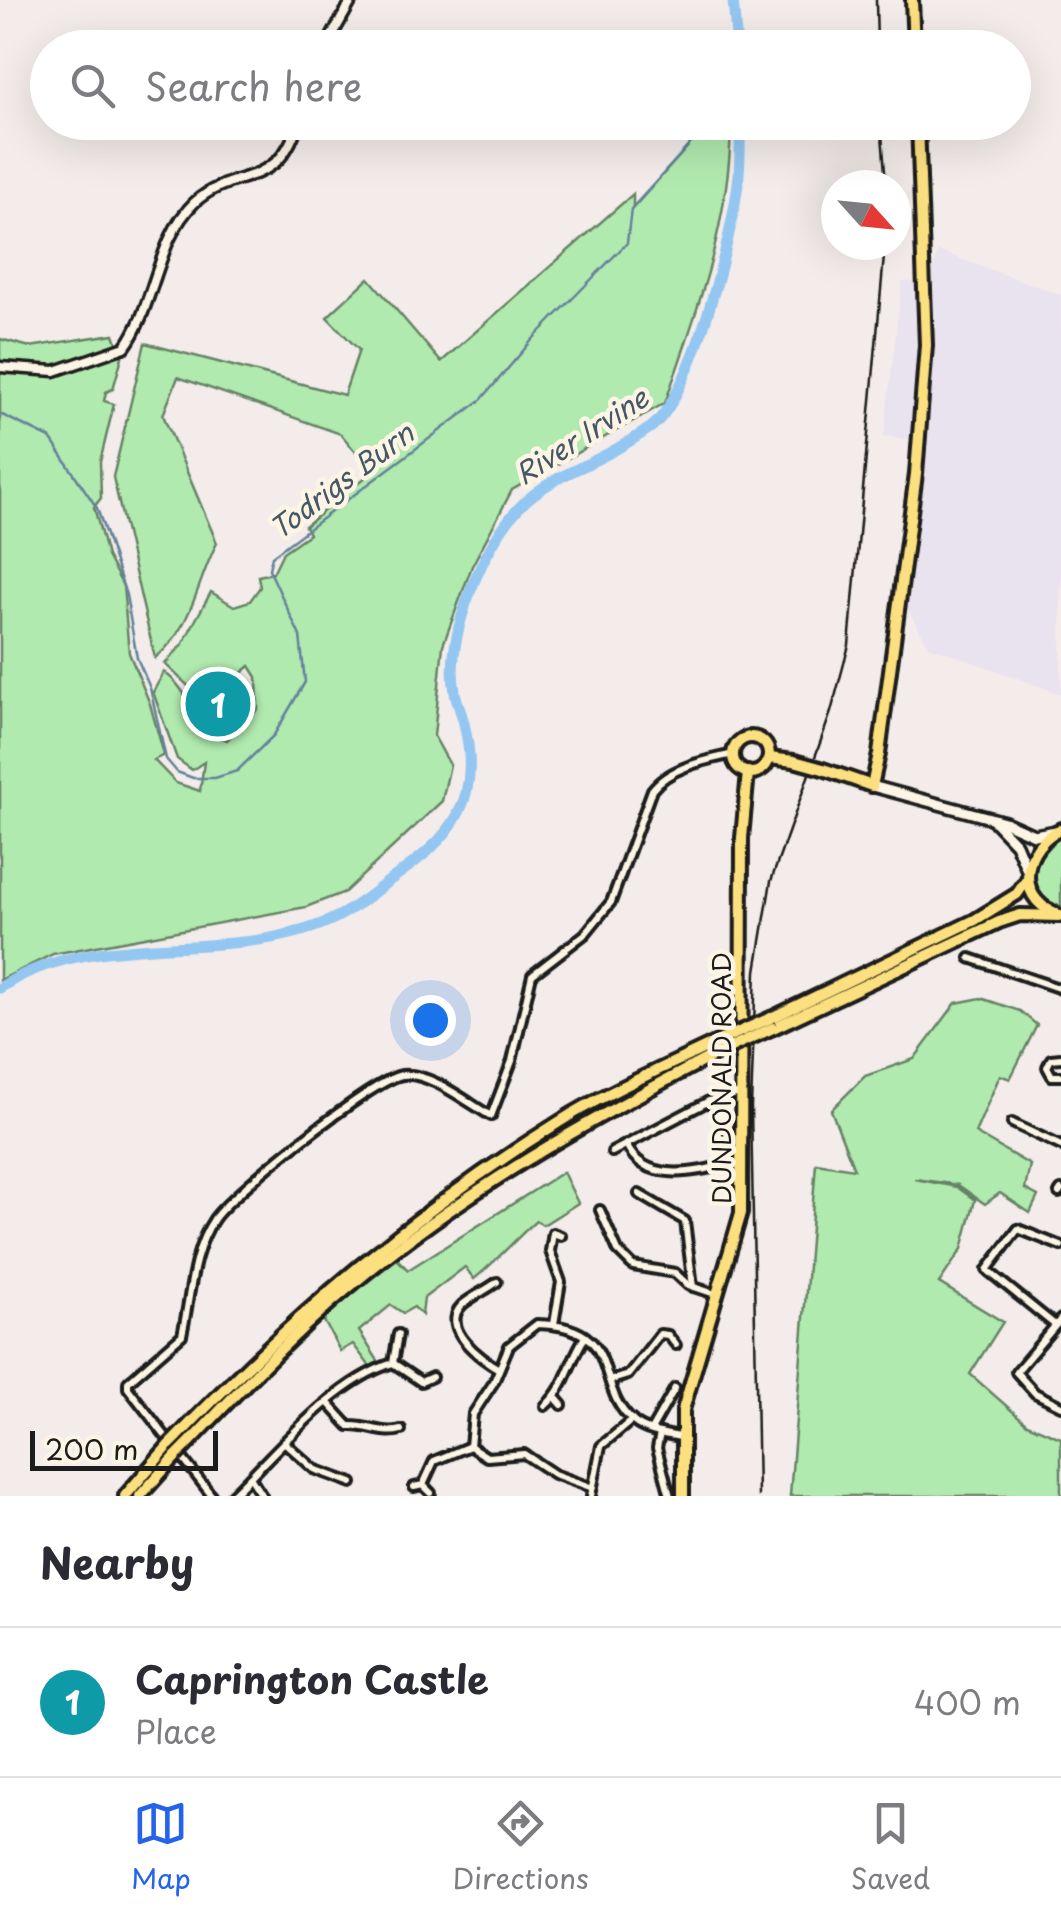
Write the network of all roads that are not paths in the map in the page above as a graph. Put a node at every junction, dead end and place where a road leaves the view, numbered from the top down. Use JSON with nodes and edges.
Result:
{"nodes":[{"id":1,"x":352,"y":0,"type":"edge"},
{"id":2,"x":912,"y":0,"type":"edge"},
{"id":3,"x":334,"y":30,"type":"edge"},
{"id":4,"x":913,"y":30,"type":"edge"},
{"id":5,"x":291,"y":140,"type":"edge"},
{"id":6,"x":919,"y":140,"type":"edge"},
{"id":7,"x":0,"y":368,"type":"edge"},
{"id":8,"x":734,"y":754,"type":"junction"},
{"id":9,"x":769,"y":758,"type":"junction"},
{"id":10,"x":748,"y":772,"type":"junction"},
{"id":11,"x":872,"y":786,"type":"junction"},
{"id":12,"x":995,"y":822,"type":"junction"},
{"id":13,"x":1059,"y":830,"type":"edge"},
{"id":14,"x":1028,"y":874,"type":"junction"},
{"id":15,"x":1061,"y":915,"type":"edge"},
{"id":16,"x":970,"y":958,"type":"dead end"},
{"id":17,"x":1061,"y":989,"type":"edge"},
{"id":18,"x":773,"y":1022,"type":"junction"},
{"id":19,"x":1061,"y":1058,"type":"edge"},
{"id":20,"x":1061,"y":1076,"type":"edge"},
{"id":21,"x":740,"y":1093,"type":"junction"},
{"id":22,"x":709,"y":1101,"type":"junction"},
{"id":23,"x":1012,"y":1123,"type":"dead end"},
{"id":24,"x":626,"y":1144,"type":"junction"},
{"id":25,"x":1061,"y":1146,"type":"edge"},
{"id":26,"x":612,"y":1152,"type":"dead end"},
{"id":27,"x":638,"y":1194,"type":"dead end"},
{"id":28,"x":600,"y":1210,"type":"dead end"},
{"id":29,"x":547,"y":1226,"type":"dead end"},
{"id":30,"x":1061,"y":1246,"type":"edge"},
{"id":31,"x":498,"y":1282,"type":"dead end"},
{"id":32,"x":693,"y":1288,"type":"junction"},
{"id":33,"x":718,"y":1295,"type":"junction"},
{"id":34,"x":1058,"y":1322,"type":"edge"},
{"id":35,"x":554,"y":1324,"type":"junction"},
{"id":36,"x":665,"y":1324,"type":"dead end"},
{"id":37,"x":668,"y":1334,"type":"junction"},
{"id":38,"x":401,"y":1338,"type":"dead end"},
{"id":39,"x":585,"y":1338,"type":"junction"},
{"id":40,"x":676,"y":1345,"type":"dead end"},
{"id":41,"x":392,"y":1363,"type":"junction"},
{"id":42,"x":500,"y":1369,"type":"junction"},
{"id":43,"x":432,"y":1376,"type":"dead end"},
{"id":44,"x":612,"y":1380,"type":"junction"},
{"id":45,"x":421,"y":1382,"type":"junction"},
{"id":46,"x":675,"y":1388,"type":"dead end"},
{"id":47,"x":419,"y":1392,"type":"dead end"},
{"id":48,"x":555,"y":1397,"type":"junction"},
{"id":49,"x":329,"y":1404,"type":"junction"},
{"id":50,"x":562,"y":1405,"type":"dead end"},
{"id":51,"x":545,"y":1406,"type":"dead end"},
{"id":52,"x":1061,"y":1406,"type":"edge"},
{"id":53,"x":632,"y":1420,"type":"junction"},
{"id":54,"x":401,"y":1430,"type":"dead end"},
{"id":55,"x":651,"y":1430,"type":"junction"},
{"id":56,"x":660,"y":1433,"type":"junction"},
{"id":57,"x":680,"y":1436,"type":"junction"},
{"id":58,"x":284,"y":1442,"type":"junction"},
{"id":59,"x":177,"y":1443,"type":"junction"},
{"id":60,"x":470,"y":1446,"type":"junction"},
{"id":61,"x":250,"y":1477,"type":"junction"},
{"id":62,"x":347,"y":1485,"type":"dead end"},
{"id":63,"x":590,"y":1492,"type":"edge"},
{"id":64,"x":431,"y":1493,"type":"dead end"},
{"id":65,"x":125,"y":1496,"type":"edge"},
{"id":66,"x":140,"y":1496,"type":"edge"},
{"id":67,"x":212,"y":1496,"type":"edge"},
{"id":68,"x":231,"y":1496,"type":"edge"},
{"id":69,"x":262,"y":1496,"type":"edge"},
{"id":70,"x":670,"y":1496,"type":"edge"},
{"id":71,"x":682,"y":1496,"type":"edge"}],
"edges":[{"from":1,"to":3,"type":"street"},
{"from":2,"to":4,"type":"main road"},
{"from":5,"to":7,"type":"street"},
{"from":6,"to":11,"type":"main road"},
{"from":8,"to":9,"type":"main road"},
{"from":8,"to":10,"type":"main road"},
{"from":8,"to":67,"type":"street"},
{"from":9,"to":10,"type":"main road"},
{"from":9,"to":11,"type":"main road","bridge":true},
{"from":10,"to":21,"type":"main road","name":"DUNDONALD ROAD"},
{"from":11,"to":12,"type":"main road"},
{"from":12,"to":13,"type":"main road"},
{"from":12,"to":14,"type":"main road"},
{"from":13,"to":14,"type":"main road"},
{"from":14,"to":15,"type":"main road"},
{"from":14,"to":18,"type":"main road"},
{"from":15,"to":18,"type":"main road"},
{"from":16,"to":17,"type":"street"},
{"from":18,"to":59,"type":"main road","bridge":true},
{"from":19,"to":20,"type":"street"},
{"from":21,"to":22,"type":"street"},
{"from":21,"to":33,"type":"main road","name":"DUNDONALD ROAD"},
{"from":22,"to":24,"type":"street"},
{"from":22,"to":24,"type":"street"},
{"from":23,"to":25,"type":"street"},
{"from":24,"to":26,"type":"street"},
{"from":27,"to":32,"type":"street"},
{"from":28,"to":32,"type":"street"},
{"from":29,"to":35,"type":"street"},
{"from":30,"to":34,"type":"street"},
{"from":31,"to":42,"type":"street"},
{"from":32,"to":33,"type":"street"},
{"from":33,"to":57,"type":"main road","name":"DUNDONALD ROAD"},
{"from":34,"to":52,"type":"street"},
{"from":35,"to":39,"type":"street"},
{"from":35,"to":42,"type":"street"},
{"from":36,"to":37,"type":"street"},
{"from":37,"to":40,"type":"street"},
{"from":37,"to":44,"type":"street"},
{"from":38,"to":41,"type":"street"},
{"from":39,"to":44,"type":"street"},
{"from":39,"to":48,"type":"street"},
{"from":41,"to":45,"type":"street"},
{"from":41,"to":49,"type":"street"},
{"from":42,"to":60,"type":"street"},
{"from":43,"to":45,"type":"street"},
{"from":44,"to":53,"type":"street"},
{"from":45,"to":47,"type":"street"},
{"from":46,"to":55,"type":"street"},
{"from":48,"to":50,"type":"street"},
{"from":48,"to":51,"type":"street"},
{"from":49,"to":54,"type":"street"},
{"from":49,"to":58,"type":"street"},
{"from":53,"to":55,"type":"street"},
{"from":53,"to":63,"type":"street"},
{"from":55,"to":56,"type":"street"},
{"from":56,"to":57,"type":"street"},
{"from":56,"to":70,"type":"street"},
{"from":57,"to":71,"type":"main road","name":"DUNDONALD ROAD"},
{"from":58,"to":61,"type":"street"},
{"from":58,"to":62,"type":"street"},
{"from":59,"to":65,"type":"main road"},
{"from":59,"to":66,"type":"main road","bridge":true},
{"from":60,"to":63,"type":"street"},
{"from":60,"to":64,"type":"street"},
{"from":61,"to":68,"type":"street"},
{"from":61,"to":69,"type":"street"}]}
